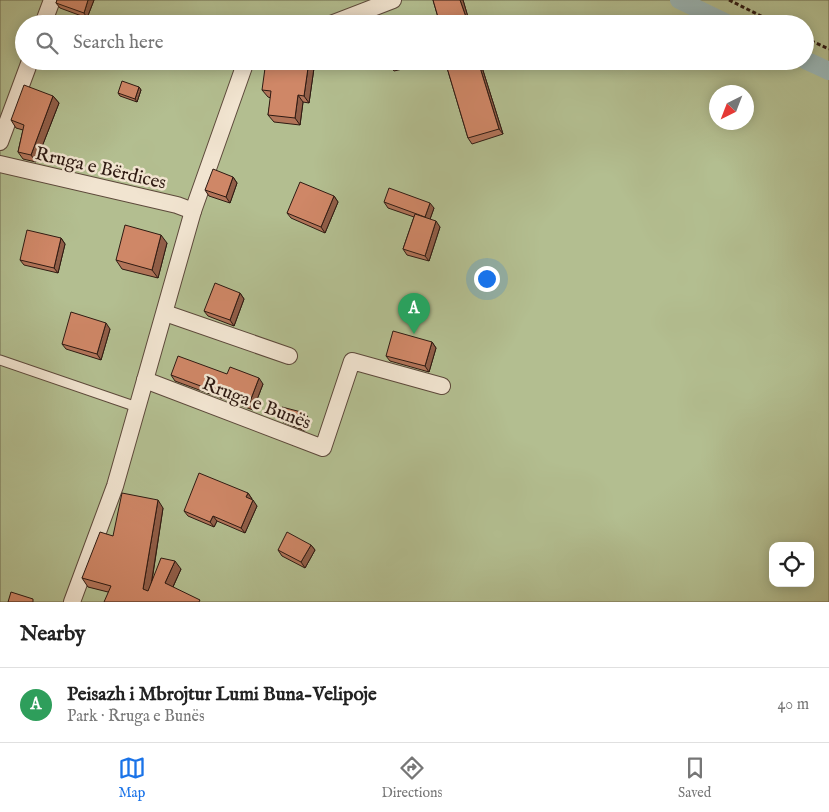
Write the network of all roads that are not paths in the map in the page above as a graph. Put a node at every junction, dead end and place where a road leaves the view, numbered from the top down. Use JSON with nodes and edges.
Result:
{"nodes":[{"id":1,"x":52,"y":0,"type":"edge"},
{"id":2,"x":393,"y":0,"type":"edge"},
{"id":3,"x":46,"y":15,"type":"edge"},
{"id":4,"x":354,"y":15,"type":"edge"},
{"id":5,"x":27,"y":70,"type":"edge"},
{"id":6,"x":243,"y":70,"type":"edge"},
{"id":7,"x":0,"y":142,"type":"edge"},
{"id":8,"x":0,"y":164,"type":"edge"},
{"id":9,"x":193,"y":212,"type":"junction"},
{"id":10,"x":165,"y":313,"type":"junction"},
{"id":11,"x":289,"y":356,"type":"dead end"},
{"id":12,"x":0,"y":360,"type":"edge"},
{"id":13,"x":145,"y":380,"type":"junction"},
{"id":14,"x":442,"y":386,"type":"dead end"},
{"id":15,"x":137,"y":407,"type":"junction"},
{"id":16,"x":72,"y":602,"type":"edge"}],
"edges":[{"from":1,"to":3,"type":"street"},
{"from":2,"to":4,"type":"street"},
{"from":5,"to":7,"type":"street"},
{"from":6,"to":9,"type":"street"},
{"from":8,"to":9,"type":"street","name":"Rruga e Bërdices"},
{"from":9,"to":10,"type":"street"},
{"from":10,"to":11,"type":"street"},
{"from":10,"to":13,"type":"street"},
{"from":12,"to":15,"type":"lane"},
{"from":13,"to":14,"type":"street","name":"Rruga e Bunës"},
{"from":13,"to":15,"type":"street"},
{"from":15,"to":16,"type":"street"}]}
